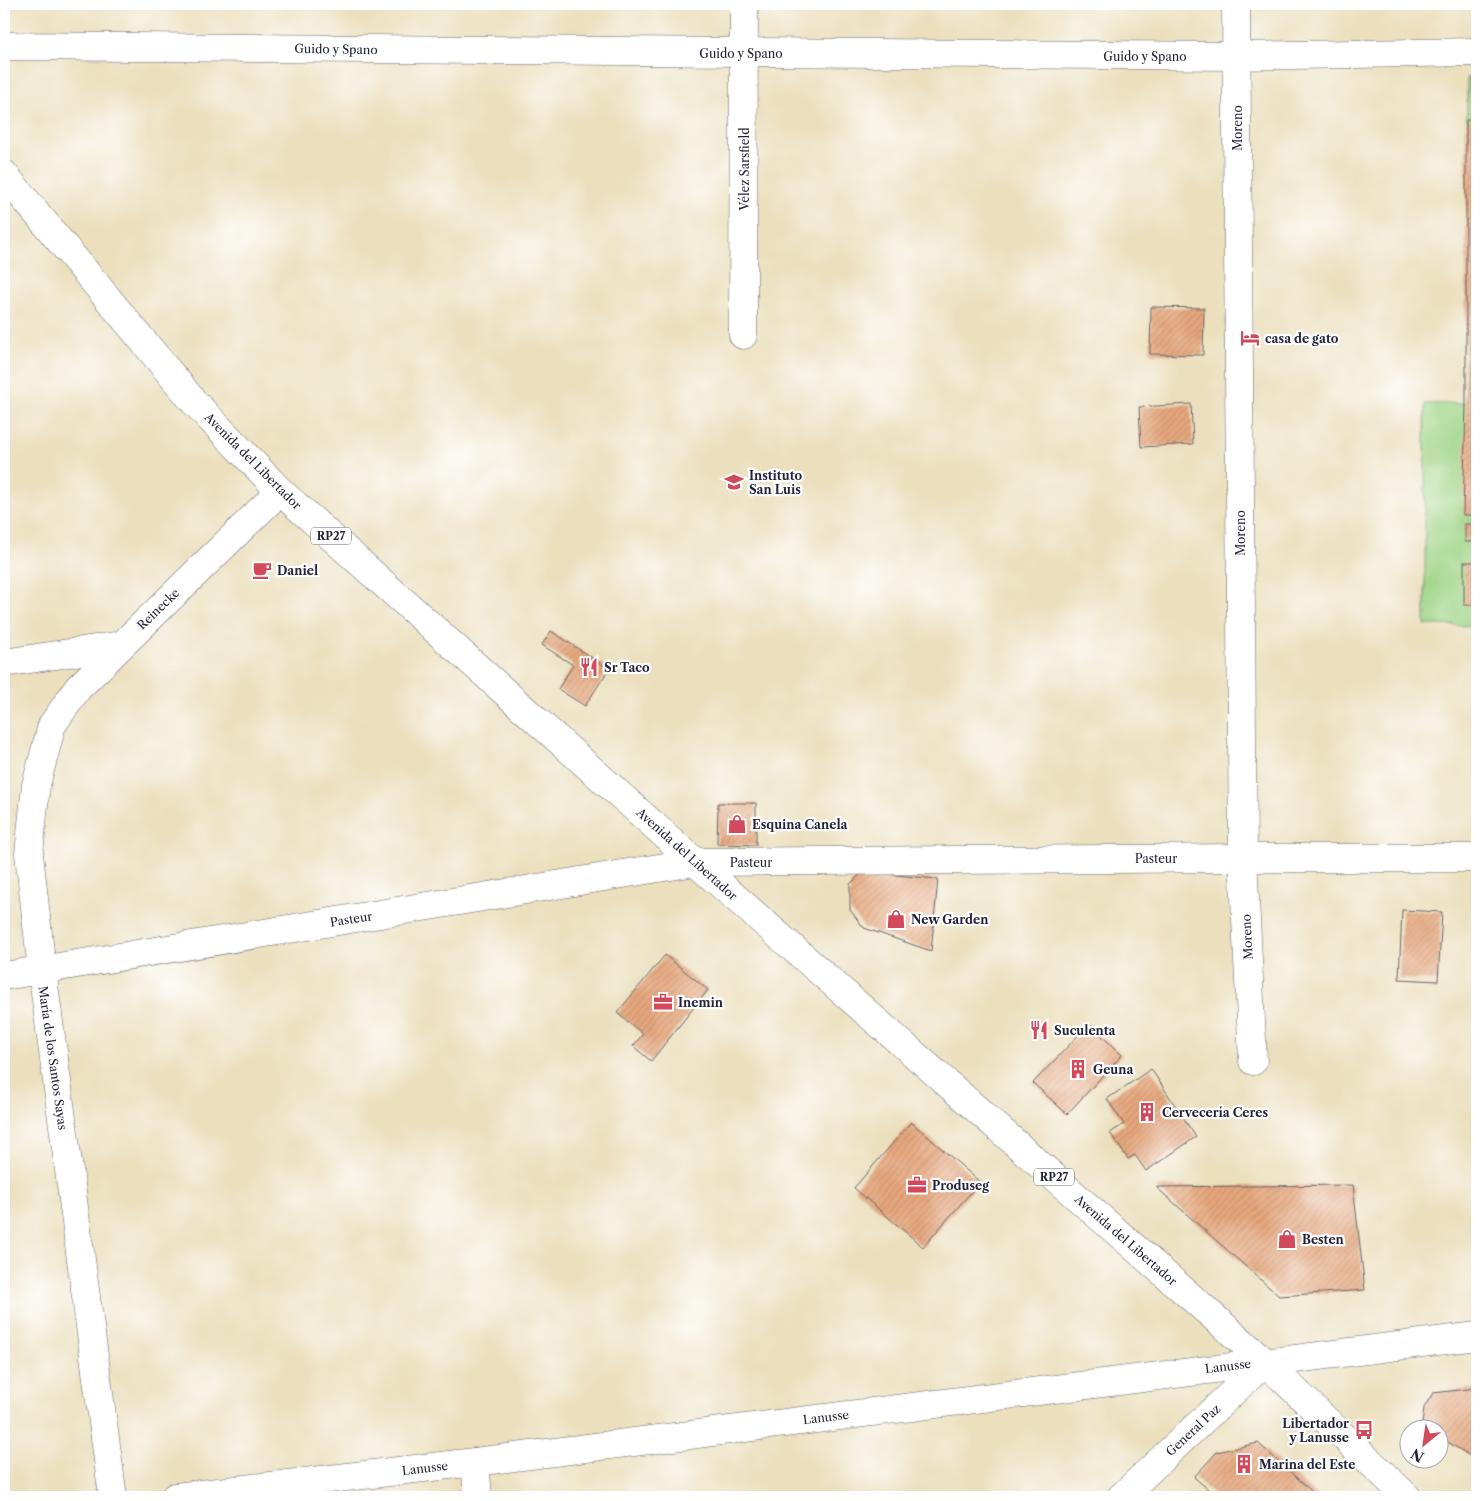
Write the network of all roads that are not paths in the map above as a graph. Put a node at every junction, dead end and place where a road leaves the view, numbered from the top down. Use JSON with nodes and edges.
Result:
{"nodes":[{"id":1,"x":744,"y":4,"type":"edge"},
{"id":2,"x":1236,"y":4,"type":"edge"},
{"id":3,"x":4,"y":46,"type":"edge"},
{"id":4,"x":1477,"y":52,"type":"edge"},
{"id":5,"x":744,"y":53,"type":"junction"},
{"id":6,"x":1236,"y":56,"type":"junction"},
{"id":7,"x":4,"y":174,"type":"edge"},
{"id":8,"x":743,"y":335,"type":"dead end"},
{"id":9,"x":280,"y":491,"type":"junction"},
{"id":10,"x":120,"y":645,"type":"junction"},
{"id":11,"x":4,"y":662,"type":"edge"},
{"id":12,"x":1243,"y":858,"type":"junction"},
{"id":13,"x":1477,"y":858,"type":"edge"},
{"id":14,"x":695,"y":862,"type":"junction"},
{"id":15,"x":42,"y":970,"type":"junction"},
{"id":16,"x":4,"y":976,"type":"edge"},
{"id":17,"x":1253,"y":1061,"type":"dead end"},
{"id":18,"x":1477,"y":1336,"type":"edge"},
{"id":19,"x":1265,"y":1362,"type":"junction"},
{"id":20,"x":475,"y":1462,"type":"junction"},
{"id":21,"x":112,"y":1497,"type":"edge"},
{"id":22,"x":175,"y":1497,"type":"edge"},
{"id":23,"x":478,"y":1497,"type":"edge"},
{"id":24,"x":1121,"y":1497,"type":"edge"},
{"id":25,"x":1407,"y":1497,"type":"edge"}],
"edges":[{"from":1,"to":5,"type":"street","name":"Vélez Sarsfield"},
{"from":2,"to":6,"type":"street","name":"Moreno"},
{"from":3,"to":5,"type":"street","name":"Guido y Spano"},
{"from":4,"to":6,"type":"street","name":"Guido y Spano"},
{"from":5,"to":6,"type":"street","name":"Guido y Spano"},
{"from":5,"to":8,"type":"street","name":"Vélez Sarsfield"},
{"from":6,"to":12,"type":"street","name":"Moreno"},
{"from":7,"to":9,"type":"street","name":"Avenida del Libertador","number":"RP27"},
{"from":9,"to":10,"type":"street","name":"Reinecke"},
{"from":9,"to":14,"type":"street","name":"Avenida del Libertador","number":"RP27"},
{"from":10,"to":11,"type":"street"},
{"from":10,"to":15,"type":"street","name":"María de los Santos Sayas"},
{"from":12,"to":13,"type":"street","name":"Pasteur"},
{"from":12,"to":14,"type":"street","name":"Pasteur"},
{"from":12,"to":17,"type":"street","name":"Moreno"},
{"from":14,"to":15,"type":"street","name":"Pasteur"},
{"from":14,"to":19,"type":"street","name":"Avenida del Libertador","number":"RP27"},
{"from":15,"to":16,"type":"street","name":"Pasteur"},
{"from":15,"to":21,"type":"street","name":"María de los Santos Sayas"},
{"from":18,"to":19,"type":"street","name":"Lanusse"},
{"from":19,"to":20,"type":"street","name":"Lanusse"},
{"from":19,"to":24,"type":"street","name":"General Paz"},
{"from":19,"to":25,"type":"street","name":"Avenida del Libertador","number":"RP27"},
{"from":20,"to":22,"type":"street","name":"Lanusse"},
{"from":20,"to":23,"type":"street"}]}
